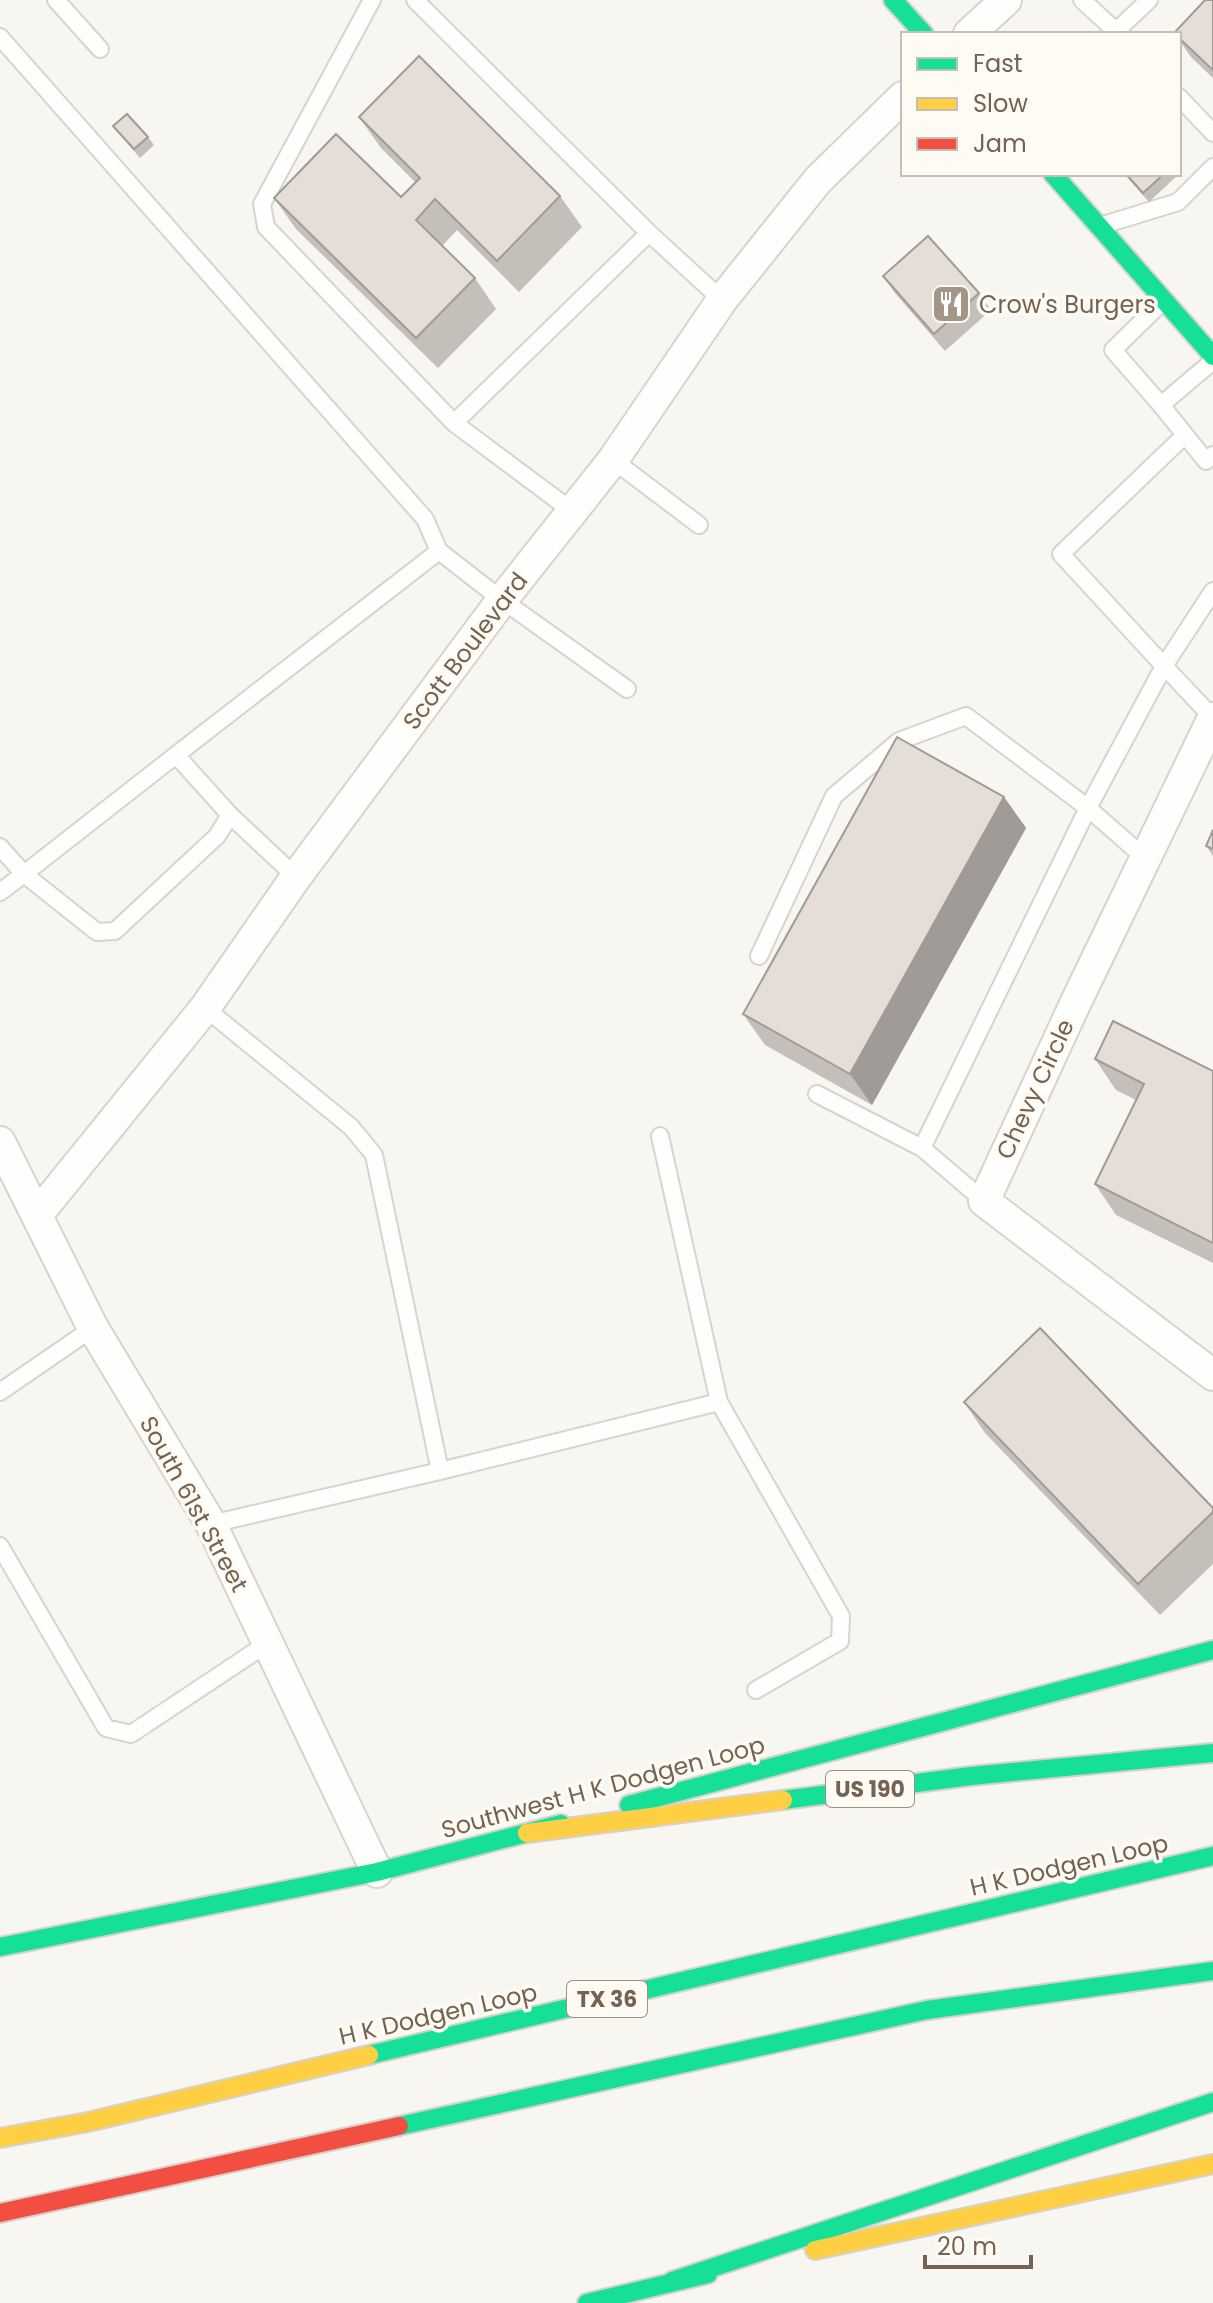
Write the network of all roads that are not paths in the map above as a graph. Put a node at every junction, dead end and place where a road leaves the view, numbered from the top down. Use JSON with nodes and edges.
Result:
{"nodes":[{"id":1,"x":56,"y":0,"type":"edge"},
{"id":2,"x":372,"y":0,"type":"edge"},
{"id":3,"x":415,"y":0,"type":"edge"},
{"id":4,"x":893,"y":0,"type":"edge"},
{"id":5,"x":1006,"y":0,"type":"edge"},
{"id":6,"x":1082,"y":0,"type":"edge"},
{"id":7,"x":1149,"y":0,"type":"edge"},
{"id":8,"x":922,"y":32,"type":"edge"},
{"id":9,"x":971,"y":32,"type":"edge"},
{"id":10,"x":1115,"y":32,"type":"edge"},
{"id":11,"x":1117,"y":32,"type":"edge"},
{"id":12,"x":0,"y":37,"type":"edge"},
{"id":13,"x":100,"y":49,"type":"dead end"},
{"id":14,"x":901,"y":99,"type":"edge"},
{"id":15,"x":1181,"y":99,"type":"edge"},
{"id":16,"x":1213,"y":133,"type":"edge"},
{"id":17,"x":1213,"y":167,"type":"edge"},
{"id":18,"x":1055,"y":176,"type":"edge"},
{"id":19,"x":1099,"y":226,"type":"junction"},
{"id":20,"x":649,"y":233,"type":"junction"},
{"id":21,"x":722,"y":300,"type":"junction"},
{"id":22,"x":1164,"y":300,"type":"junction"},
{"id":23,"x":1213,"y":358,"type":"edge"},
{"id":24,"x":1161,"y":405,"type":"junction"},
{"id":25,"x":454,"y":423,"type":"junction"},
{"id":26,"x":1185,"y":435,"type":"junction"},
{"id":27,"x":613,"y":460,"type":"junction"},
{"id":28,"x":1211,"y":462,"type":"edge"},
{"id":29,"x":572,"y":511,"type":"junction"},
{"id":30,"x":699,"y":525,"type":"dead end"},
{"id":31,"x":439,"y":551,"type":"junction"},
{"id":32,"x":1213,"y":591,"type":"edge"},
{"id":33,"x":502,"y":600,"type":"junction"},
{"id":34,"x":1164,"y":666,"type":"junction"},
{"id":35,"x":627,"y":689,"type":"dead end"},
{"id":36,"x":1213,"y":718,"type":"edge"},
{"id":37,"x":176,"y":755,"type":"junction"},
{"id":38,"x":1088,"y":808,"type":"junction"},
{"id":39,"x":230,"y":815,"type":"junction"},
{"id":40,"x":0,"y":847,"type":"edge"},
{"id":41,"x":1145,"y":858,"type":"junction"},
{"id":42,"x":24,"y":874,"type":"junction"},
{"id":43,"x":296,"y":877,"type":"junction"},
{"id":44,"x":0,"y":892,"type":"edge"},
{"id":45,"x":759,"y":956,"type":"dead end"},
{"id":46,"x":205,"y":1008,"type":"junction"},
{"id":47,"x":817,"y":1094,"type":"dead end"},
{"id":48,"x":660,"y":1136,"type":"dead end"},
{"id":49,"x":0,"y":1142,"type":"edge"},
{"id":50,"x":922,"y":1148,"type":"junction"},
{"id":51,"x":984,"y":1201,"type":"junction"},
{"id":52,"x":37,"y":1215,"type":"junction"},
{"id":53,"x":93,"y":1328,"type":"junction"},
{"id":54,"x":1213,"y":1375,"type":"edge"},
{"id":55,"x":0,"y":1392,"type":"edge"},
{"id":56,"x":719,"y":1402,"type":"junction"},
{"id":57,"x":440,"y":1471,"type":"junction"},
{"id":58,"x":211,"y":1524,"type":"junction"},
{"id":59,"x":0,"y":1546,"type":"edge"},
{"id":60,"x":268,"y":1643,"type":"junction"},
{"id":61,"x":1213,"y":1650,"type":"edge"},
{"id":62,"x":756,"y":1690,"type":"dead end"},
{"id":63,"x":1213,"y":1753,"type":"edge"},
{"id":64,"x":527,"y":1833,"type":"junction"},
{"id":65,"x":1213,"y":1856,"type":"edge"},
{"id":66,"x":377,"y":1872,"type":"junction"},
{"id":67,"x":0,"y":1947,"type":"edge"},
{"id":68,"x":1213,"y":1971,"type":"edge"},
{"id":69,"x":1213,"y":2102,"type":"edge"},
{"id":70,"x":0,"y":2138,"type":"edge"},
{"id":71,"x":1213,"y":2164,"type":"edge"},
{"id":72,"x":0,"y":2213,"type":"edge"},
{"id":73,"x":672,"y":2281,"type":"junction"},
{"id":74,"x":587,"y":2303,"type":"edge"}],
"edges":[{"from":1,"to":13,"type":"lane"},
{"from":2,"to":25,"type":"lane"},
{"from":3,"to":20,"type":"lane"},
{"from":4,"to":8,"type":"main road"},
{"from":5,"to":9,"type":"street"},
{"from":6,"to":10,"type":"lane"},
{"from":7,"to":11,"type":"lane"},
{"from":12,"to":31,"type":"lane"},
{"from":14,"to":21,"type":"street","name":"Scott Boulevard"},
{"from":15,"to":16,"type":"lane"},
{"from":17,"to":19,"type":"lane"},
{"from":18,"to":19,"type":"main road"},
{"from":19,"to":22,"type":"main road"},
{"from":20,"to":21,"type":"lane"},
{"from":20,"to":25,"type":"lane"},
{"from":21,"to":27,"type":"street","name":"Scott Boulevard"},
{"from":22,"to":23,"type":"main road"},
{"from":22,"to":24,"type":"lane"},
{"from":23,"to":24,"type":"lane"},
{"from":24,"to":26,"type":"lane"},
{"from":25,"to":29,"type":"lane"},
{"from":26,"to":28,"type":"lane"},
{"from":26,"to":34,"type":"lane"},
{"from":27,"to":29,"type":"street","name":"Scott Boulevard"},
{"from":27,"to":30,"type":"lane"},
{"from":29,"to":33,"type":"street","name":"Scott Boulevard"},
{"from":31,"to":33,"type":"lane"},
{"from":31,"to":37,"type":"lane"},
{"from":32,"to":34,"type":"lane"},
{"from":33,"to":35,"type":"lane"},
{"from":33,"to":43,"type":"street","name":"Scott Boulevard"},
{"from":34,"to":36,"type":"lane"},
{"from":34,"to":38,"type":"lane"},
{"from":36,"to":41,"type":"street","name":"Chevy Circle"},
{"from":37,"to":39,"type":"lane"},
{"from":37,"to":42,"type":"lane"},
{"from":38,"to":41,"type":"lane"},
{"from":38,"to":45,"type":"lane"},
{"from":38,"to":50,"type":"lane"},
{"from":39,"to":42,"type":"lane"},
{"from":39,"to":43,"type":"lane"},
{"from":40,"to":42,"type":"lane"},
{"from":41,"to":51,"type":"street","name":"Chevy Circle"},
{"from":42,"to":44,"type":"lane"},
{"from":43,"to":46,"type":"street","name":"Scott Boulevard"},
{"from":46,"to":52,"type":"street","name":"Scott Boulevard"},
{"from":46,"to":57,"type":"lane"},
{"from":47,"to":50,"type":"lane"},
{"from":48,"to":56,"type":"lane"},
{"from":49,"to":52,"type":"street","name":"South 61st Street"},
{"from":50,"to":51,"type":"lane"},
{"from":51,"to":54,"type":"street"},
{"from":52,"to":53,"type":"street","name":"South 61st Street"},
{"from":53,"to":55,"type":"lane"},
{"from":53,"to":58,"type":"street","name":"South 61st Street"},
{"from":56,"to":57,"type":"lane"},
{"from":56,"to":62,"type":"lane"},
{"from":57,"to":58,"type":"lane"},
{"from":58,"to":60,"type":"street","name":"South 61st Street"},
{"from":59,"to":60,"type":"lane"},
{"from":60,"to":66,"type":"street","name":"South 61st Street"},
{"from":61,"to":64,"type":"main road","name":"Southwest H K Dodgen Loop"},
{"from":63,"to":64,"type":"main road","number":"US 190"},
{"from":64,"to":66,"type":"main road","name":"Southwest H K Dodgen Loop","number":"US 190"},
{"from":65,"to":70,"type":"main road","name":"H K Dodgen Loop","number":"TX 36"},
{"from":66,"to":67,"type":"main road","name":"Southwest H K Dodgen Loop","number":"US 190"},
{"from":68,"to":72,"type":"main road"},
{"from":69,"to":73,"type":"main road"},
{"from":71,"to":73,"type":"main road"},
{"from":73,"to":74,"type":"main road"}]}
